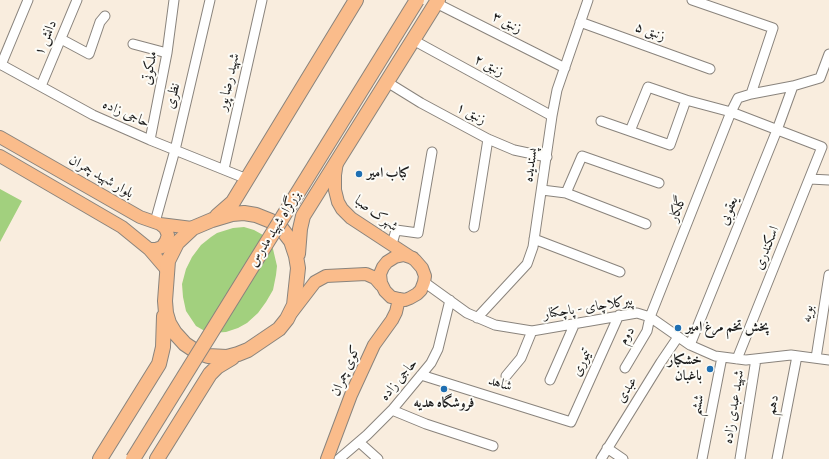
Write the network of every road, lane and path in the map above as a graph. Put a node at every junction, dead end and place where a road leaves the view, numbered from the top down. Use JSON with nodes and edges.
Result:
{"nodes":[{"id":1,"x":28,"y":0,"type":"edge"},
{"id":2,"x":77,"y":0,"type":"edge"},
{"id":3,"x":174,"y":0,"type":"edge"},
{"id":4,"x":210,"y":0,"type":"edge"},
{"id":5,"x":262,"y":0,"type":"edge"},
{"id":6,"x":356,"y":0,"type":"edge"},
{"id":7,"x":417,"y":0,"type":"edge"},
{"id":8,"x":588,"y":0,"type":"edge"},
{"id":9,"x":692,"y":0,"type":"edge"},
{"id":10,"x":437,"y":2,"type":"edge"},
{"id":11,"x":105,"y":16,"type":"dead end"},
{"id":12,"x":580,"y":22,"type":"junction"},
{"id":13,"x":61,"y":39,"type":"junction"},
{"id":14,"x":413,"y":40,"type":"junction"},
{"id":15,"x":133,"y":44,"type":"dead end"},
{"id":16,"x":167,"y":53,"type":"junction"},
{"id":17,"x":829,"y":54,"type":"edge"},
{"id":18,"x":1,"y":64,"type":"edge"},
{"id":19,"x":565,"y":68,"type":"junction"},
{"id":20,"x":710,"y":69,"type":"dead end"},
{"id":21,"x":387,"y":82,"type":"junction"},
{"id":22,"x":41,"y":86,"type":"junction"},
{"id":23,"x":793,"y":86,"type":"junction"},
{"id":24,"x":751,"y":94,"type":"junction"},
{"id":25,"x":686,"y":100,"type":"junction"},
{"id":26,"x":731,"y":112,"type":"junction"},
{"id":27,"x":552,"y":116,"type":"junction"},
{"id":28,"x":601,"y":121,"type":"dead end"},
{"id":29,"x":777,"y":130,"type":"junction"},
{"id":30,"x":630,"y":132,"type":"junction"},
{"id":31,"x":0,"y":137,"type":"edge"},
{"id":32,"x":488,"y":139,"type":"junction"},
{"id":33,"x":150,"y":140,"type":"junction"},
{"id":34,"x":175,"y":150,"type":"junction"},
{"id":35,"x":432,"y":152,"type":"dead end"},
{"id":36,"x":0,"y":156,"type":"edge"},
{"id":37,"x":547,"y":158,"type":"junction"},
{"id":38,"x":337,"y":162,"type":"junction"},
{"id":39,"x":224,"y":169,"type":"junction"},
{"id":40,"x":247,"y":179,"type":"junction"},
{"id":41,"x":810,"y":179,"type":"junction"},
{"id":42,"x":829,"y":180,"type":"edge"},
{"id":43,"x":659,"y":183,"type":"dead end"},
{"id":44,"x":542,"y":190,"type":"junction"},
{"id":45,"x":566,"y":193,"type":"junction"},
{"id":46,"x":212,"y":220,"type":"junction"},
{"id":47,"x":158,"y":223,"type":"junction"},
{"id":48,"x":646,"y":224,"type":"dead end"},
{"id":49,"x":474,"y":227,"type":"dead end"},
{"id":50,"x":192,"y":228,"type":"junction"},
{"id":51,"x":534,"y":239,"type":"junction"},
{"id":52,"x":392,"y":244,"type":"junction"},
{"id":53,"x":149,"y":249,"type":"junction"},
{"id":54,"x":413,"y":258,"type":"junction"},
{"id":55,"x":298,"y":264,"type":"junction"},
{"id":56,"x":167,"y":270,"type":"junction"},
{"id":57,"x":620,"y":272,"type":"dead end"},
{"id":58,"x":829,"y":275,"type":"edge"},
{"id":59,"x":424,"y":282,"type":"junction"},
{"id":60,"x":381,"y":285,"type":"junction"},
{"id":61,"x":399,"y":299,"type":"junction"},
{"id":62,"x":450,"y":300,"type":"junction"},
{"id":63,"x":165,"y":301,"type":"junction"},
{"id":64,"x":619,"y":315,"type":"junction"},
{"id":65,"x":650,"y":317,"type":"junction"},
{"id":66,"x":477,"y":318,"type":"junction"},
{"id":67,"x":287,"y":319,"type":"junction"},
{"id":68,"x":575,"y":323,"type":"junction"},
{"id":69,"x":532,"y":331,"type":"junction"},
{"id":70,"x":678,"y":337,"type":"junction"},
{"id":71,"x":690,"y":345,"type":"junction"},
{"id":72,"x":248,"y":350,"type":"junction"},
{"id":73,"x":798,"y":356,"type":"junction"},
{"id":74,"x":722,"y":357,"type":"junction"},
{"id":75,"x":816,"y":358,"type":"junction"},
{"id":76,"x":737,"y":359,"type":"junction"},
{"id":77,"x":756,"y":360,"type":"junction"},
{"id":78,"x":829,"y":360,"type":"edge"},
{"id":79,"x":625,"y":368,"type":"dead end"},
{"id":80,"x":421,"y":375,"type":"junction"},
{"id":81,"x":506,"y":376,"type":"dead end"},
{"id":82,"x":550,"y":380,"type":"dead end"},
{"id":83,"x":392,"y":410,"type":"junction"},
{"id":84,"x":571,"y":422,"type":"joint"},
{"id":85,"x":359,"y":442,"type":"junction"},
{"id":86,"x":493,"y":446,"type":"dead end"},
{"id":87,"x":608,"y":448,"type":"junction"},
{"id":88,"x":100,"y":459,"type":"edge"},
{"id":89,"x":133,"y":459,"type":"edge"},
{"id":90,"x":157,"y":459,"type":"edge"},
{"id":91,"x":327,"y":459,"type":"edge"},
{"id":92,"x":339,"y":459,"type":"edge"},
{"id":93,"x":378,"y":459,"type":"edge"},
{"id":94,"x":601,"y":459,"type":"edge"},
{"id":95,"x":623,"y":459,"type":"edge"},
{"id":96,"x":702,"y":459,"type":"edge"},
{"id":97,"x":740,"y":459,"type":"edge"},
{"id":98,"x":777,"y":459,"type":"edge"}],
"edges":[{"from":1,"to":18,"type":"street"},
{"from":2,"to":13,"type":"street","name":"دانش ۱"},
{"from":3,"to":16,"type":"street","name":"ملکوتی"},
{"from":4,"to":34,"type":"street","name":"نظری"},
{"from":5,"to":39,"type":"street","name":"شهید رضا پور"},
{"from":6,"to":40,"type":"highway"},
{"from":7,"to":89,"type":"highway","name":"بزرگراه شهید مدرس","bridge":true},
{"from":8,"to":12,"type":"street","name":"پسندیده"},
{"from":9,"to":24,"type":"street"},
{"from":10,"to":14,"type":"highway","name":"بزرگراه شهید مدرس"},
{"from":10,"to":19,"type":"street","name":"زنبق ۳"},
{"from":11,"to":13,"type":"street"},
{"from":12,"to":19,"type":"street","name":"پسندیده"},
{"from":12,"to":20,"type":"street","name":"زنبق ۵"},
{"from":13,"to":22,"type":"street","name":"دانش ۱"},
{"from":14,"to":21,"type":"highway","name":"بزرگراه شهید مدرس"},
{"from":14,"to":27,"type":"street","name":"زنبق ۲"},
{"from":15,"to":16,"type":"street"},
{"from":16,"to":33,"type":"street","name":"ملکوتی"},
{"from":17,"to":23,"type":"street"},
{"from":18,"to":22,"type":"street","name":"حاجی زاده"},
{"from":19,"to":27,"type":"street","name":"پسندیده"},
{"from":21,"to":32,"type":"street","name":"زنبق ۱"},
{"from":21,"to":38,"type":"highway","name":"بزرگراه شهید مدرس"},
{"from":22,"to":33,"type":"street","name":"حاجی زاده"},
{"from":23,"to":24,"type":"street"},
{"from":23,"to":29,"type":"street","name":"یعقوبی"},
{"from":24,"to":26,"type":"street","name":"گلکار"},
{"from":25,"to":26,"type":"street"},
{"from":25,"to":30,"type":"street"},
{"from":25,"to":30,"type":"street"},
{"from":26,"to":29,"type":"street"},
{"from":26,"to":65,"type":"street","name":"گلکار"},
{"from":27,"to":37,"type":"street","name":"پسندیده"},
{"from":28,"to":30,"type":"street"},
{"from":29,"to":41,"type":"street","name":"اسکندری"},
{"from":29,"to":71,"type":"street","name":"یعقوبی"},
{"from":31,"to":47,"type":"main road","name":"بلوار شهید چمران"},
{"from":32,"to":37,"type":"street","name":"زنبق ۱"},
{"from":32,"to":49,"type":"street"},
{"from":33,"to":34,"type":"street","name":"حاجی زاده"},
{"from":34,"to":39,"type":"street","name":"حاجی زاده"},
{"from":34,"to":47,"type":"street","name":"نظری"},
{"from":35,"to":52,"type":"street"},
{"from":36,"to":53,"type":"main road"},
{"from":37,"to":44,"type":"street","name":"پسندیده"},
{"from":38,"to":52,"type":"main road","name":"شهرک صبا"},
{"from":38,"to":55,"type":"highway","name":"بزرگراه شهید مدرس"},
{"from":39,"to":40,"type":"street","name":"حاجی زاده"},
{"from":40,"to":46,"type":"highway"},
{"from":41,"to":42,"type":"street"},
{"from":41,"to":76,"type":"street","name":"اسکندری"},
{"from":43,"to":45,"type":"street"},
{"from":44,"to":45,"type":"street"},
{"from":44,"to":51,"type":"street","name":"پسندیده"},
{"from":45,"to":48,"type":"street"},
{"from":46,"to":50,"type":"highway"},
{"from":46,"to":55,"type":"highway"},
{"from":47,"to":50,"type":"main road","name":"بلوار شهید چمران"},
{"from":47,"to":53,"type":"main road"},
{"from":50,"to":56,"type":"highway"},
{"from":51,"to":57,"type":"street"},
{"from":51,"to":66,"type":"street","name":"پسندیده"},
{"from":52,"to":54,"type":"main road","name":"شهرک صبا"},
{"from":53,"to":56,"type":"main road"},
{"from":54,"to":59,"type":"main road"},
{"from":54,"to":60,"type":"main road"},
{"from":55,"to":67,"type":"highway"},
{"from":56,"to":63,"type":"highway"},
{"from":58,"to":75,"type":"street","name":"بویه"},
{"from":59,"to":61,"type":"main road"},
{"from":59,"to":62,"type":"street","name":"پیرکلاچای - پاچکنار"},
{"from":60,"to":61,"type":"main road"},
{"from":60,"to":67,"type":"main road"},
{"from":61,"to":91,"type":"main road","name":"کوی چمران"},
{"from":62,"to":66,"type":"street","name":"پیرکلاچای - پاچکنار"},
{"from":62,"to":80,"type":"street","name":"حاجی زاده"},
{"from":63,"to":72,"type":"highway"},
{"from":63,"to":88,"type":"highway"},
{"from":64,"to":65,"type":"street","name":"پیرکلاچای - پاچکنار"},
{"from":64,"to":68,"type":"street","name":"پیرکلاچای - پاچکنار"},
{"from":64,"to":84,"type":"street","name":"تیموری"},
{"from":65,"to":70,"type":"street","name":"پیرکلاچای - پاچکنار"},
{"from":65,"to":79,"type":"street","name":"دوم"},
{"from":66,"to":69,"type":"street","name":"پیرکلاچای - پاچکنار"},
{"from":67,"to":72,"type":"highway"},
{"from":68,"to":69,"type":"street","name":"پیرکلاچای - پاچکنار"},
{"from":68,"to":82,"type":"street"},
{"from":69,"to":81,"type":"street"},
{"from":70,"to":71,"type":"street","name":"پیرکلاچای - پاچکنار"},
{"from":70,"to":87,"type":"street","name":"عبدی"},
{"from":71,"to":74,"type":"street","name":"پیرکلاچای - پاچکنار"},
{"from":72,"to":90,"type":"highway"},
{"from":73,"to":75,"type":"street","name":"پیرکلاچای - پاچکنار"},
{"from":73,"to":77,"type":"street","name":"پیرکلاچای - پاچکنار"},
{"from":73,"to":98,"type":"street","name":"دهم"},
{"from":74,"to":76,"type":"street","name":"پیرکلاچای - پاچکنار"},
{"from":74,"to":96,"type":"street","name":"ششم"},
{"from":75,"to":78,"type":"street","name":"پیرکلاچای - پاچکنار"},
{"from":76,"to":77,"type":"street","name":"پیرکلاچای - پاچکنار"},
{"from":77,"to":97,"type":"street","name":"شهید عبدی زاده"},
{"from":80,"to":83,"type":"street","name":"حاجی زاده"},
{"from":80,"to":84,"type":"street","name":"شاهد"},
{"from":83,"to":85,"type":"street","name":"حاجی زاده"},
{"from":83,"to":86,"type":"street"},
{"from":85,"to":92,"type":"street","name":"حاجی زاده"},
{"from":85,"to":93,"type":"street"},
{"from":87,"to":94,"type":"street","name":"عبدی"},
{"from":87,"to":95,"type":"street"}]}
